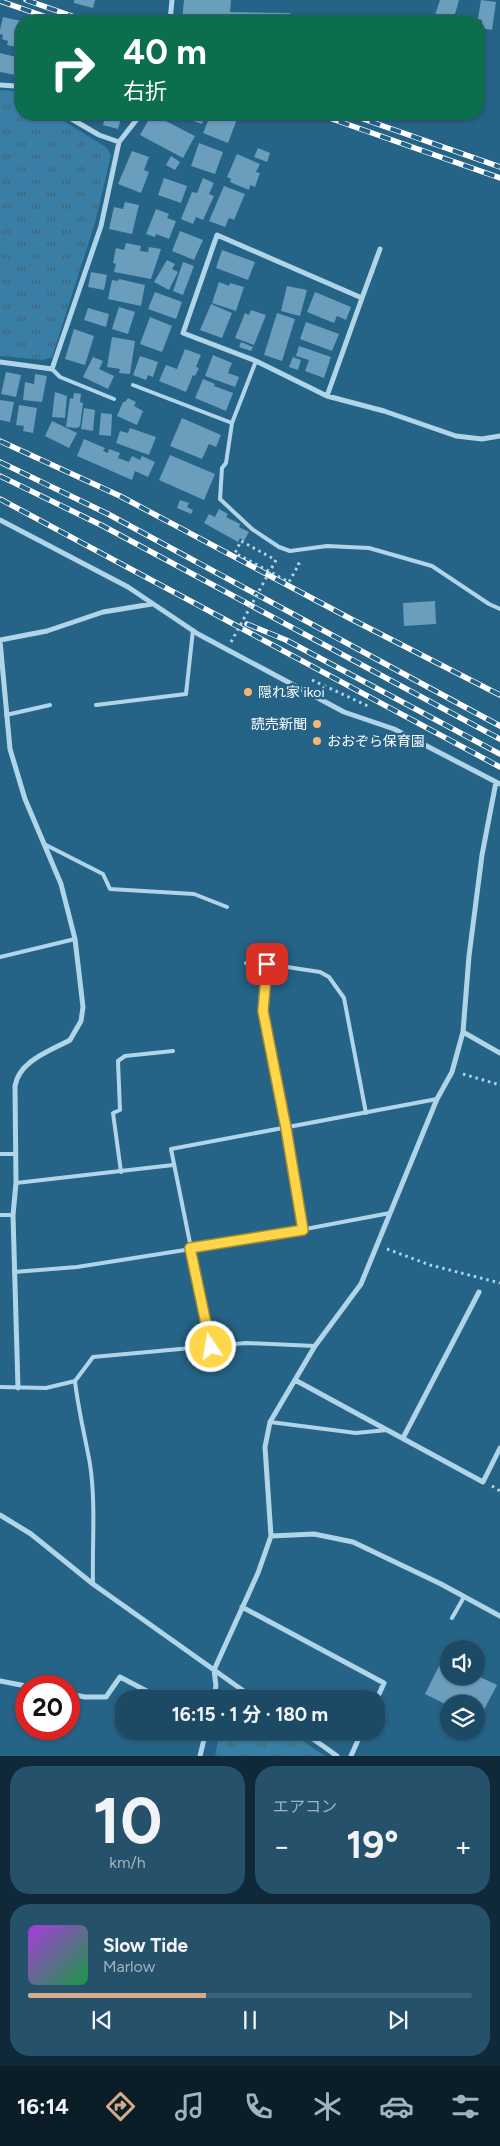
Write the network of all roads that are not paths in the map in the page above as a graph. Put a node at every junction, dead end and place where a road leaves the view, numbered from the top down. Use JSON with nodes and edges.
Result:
{"nodes":[{"id":1,"x":172,"y":0,"type":"edge"},
{"id":2,"x":171,"y":15,"type":"edge"},
{"id":3,"x":0,"y":85,"type":"edge"},
{"id":4,"x":15,"y":86,"type":"edge"},
{"id":5,"x":73,"y":120,"type":"edge"},
{"id":6,"x":136,"y":120,"type":"edge"},
{"id":7,"x":119,"y":142,"type":"junction"},
{"id":8,"x":380,"y":249,"type":"dead end"},
{"id":9,"x":362,"y":298,"type":"junction"},
{"id":10,"x":256,"y":361,"type":"junction"},
{"id":11,"x":0,"y":362,"type":"edge"},
{"id":12,"x":52,"y":369,"type":"junction"},
{"id":13,"x":133,"y":385,"type":"dead end"},
{"id":14,"x":327,"y":396,"type":"junction"},
{"id":15,"x":114,"y":399,"type":"dead end"},
{"id":16,"x":232,"y":424,"type":"junction"},
{"id":17,"x":500,"y":436,"type":"edge"},
{"id":18,"x":0,"y":520,"type":"edge"},
{"id":19,"x":152,"y":604,"type":"junction"},
{"id":20,"x":500,"y":609,"type":"edge"},
{"id":21,"x":193,"y":630,"type":"junction"},
{"id":22,"x":0,"y":641,"type":"edge"},
{"id":23,"x":50,"y":705,"type":"dead end"},
{"id":24,"x":96,"y":705,"type":"dead end"},
{"id":25,"x":6,"y":715,"type":"junction"},
{"id":26,"x":498,"y":783,"type":"edge"},
{"id":27,"x":44,"y":844,"type":"junction"},
{"id":28,"x":227,"y":907,"type":"dead end"},
{"id":29,"x":74,"y":940,"type":"junction"},
{"id":30,"x":0,"y":956,"type":"edge"},
{"id":31,"x":246,"y":963,"type":"dead end"},
{"id":32,"x":267,"y":964,"type":"junction"},
{"id":33,"x":463,"y":1032,"type":"junction"},
{"id":34,"x":173,"y":1051,"type":"dead end"},
{"id":35,"x":500,"y":1053,"type":"edge"},
{"id":36,"x":437,"y":1099,"type":"junction"},
{"id":37,"x":366,"y":1113,"type":"junction"},
{"id":38,"x":286,"y":1128,"type":"junction"},
{"id":39,"x":0,"y":1154,"type":"edge"},
{"id":40,"x":15,"y":1154,"type":"junction"},
{"id":41,"x":173,"y":1165,"type":"junction"},
{"id":42,"x":122,"y":1172,"type":"junction"},
{"id":43,"x":16,"y":1183,"type":"junction"},
{"id":44,"x":390,"y":1213,"type":"junction"},
{"id":45,"x":0,"y":1215,"type":"edge"},
{"id":46,"x":13,"y":1215,"type":"junction"},
{"id":47,"x":303,"y":1230,"type":"junction"},
{"id":48,"x":190,"y":1248,"type":"junction"},
{"id":49,"x":14,"y":1272,"type":"junction"},
{"id":50,"x":479,"y":1292,"type":"dead end"},
{"id":51,"x":315,"y":1346,"type":"junction"},
{"id":52,"x":211,"y":1347,"type":"junction"},
{"id":53,"x":295,"y":1380,"type":"junction"},
{"id":54,"x":74,"y":1381,"type":"junction"},
{"id":55,"x":0,"y":1387,"type":"edge"},
{"id":56,"x":18,"y":1388,"type":"junction"},
{"id":57,"x":270,"y":1422,"type":"junction"},
{"id":58,"x":387,"y":1430,"type":"junction"},
{"id":59,"x":403,"y":1438,"type":"junction"},
{"id":60,"x":500,"y":1448,"type":"edge"},
{"id":61,"x":0,"y":1515,"type":"edge"},
{"id":62,"x":271,"y":1536,"type":"junction"},
{"id":63,"x":93,"y":1584,"type":"junction"},
{"id":64,"x":464,"y":1597,"type":"junction"},
{"id":65,"x":242,"y":1607,"type":"junction"},
{"id":66,"x":500,"y":1616,"type":"edge"},
{"id":67,"x":452,"y":1618,"type":"dead end"},
{"id":68,"x":214,"y":1670,"type":"junction"},
{"id":69,"x":0,"y":1681,"type":"edge"},
{"id":70,"x":15,"y":1684,"type":"edge"},
{"id":71,"x":145,"y":1690,"type":"edge"},
{"id":72,"x":215,"y":1690,"type":"edge"},
{"id":73,"x":243,"y":1690,"type":"edge"},
{"id":74,"x":381,"y":1690,"type":"edge"},
{"id":75,"x":80,"y":1696,"type":"edge"},
{"id":76,"x":204,"y":1740,"type":"edge"},
{"id":77,"x":315,"y":1740,"type":"edge"},
{"id":78,"x":358,"y":1740,"type":"edge"},
{"id":79,"x":200,"y":1756,"type":"edge"},
{"id":80,"x":337,"y":1756,"type":"edge"},
{"id":81,"x":351,"y":1756,"type":"edge"}],
"edges":[{"from":1,"to":2,"type":"street"},
{"from":3,"to":4,"type":"street"},
{"from":5,"to":7,"type":"street"},
{"from":6,"to":7,"type":"street"},
{"from":7,"to":12,"type":"street"},
{"from":8,"to":9,"type":"street"},
{"from":9,"to":10,"type":"street"},
{"from":9,"to":14,"type":"street"},
{"from":10,"to":14,"type":"street"},
{"from":10,"to":16,"type":"lane"},
{"from":11,"to":12,"type":"street"},
{"from":12,"to":15,"type":"lane"},
{"from":13,"to":16,"type":"lane"},
{"from":14,"to":17,"type":"street"},
{"from":16,"to":20,"type":"lane"},
{"from":18,"to":19,"type":"street"},
{"from":19,"to":21,"type":"street"},
{"from":19,"to":22,"type":"street"},
{"from":21,"to":24,"type":"lane"},
{"from":21,"to":26,"type":"street"},
{"from":22,"to":25,"type":"street"},
{"from":23,"to":25,"type":"lane"},
{"from":25,"to":27,"type":"street"},
{"from":26,"to":33,"type":"street"},
{"from":27,"to":28,"type":"lane"},
{"from":27,"to":29,"type":"street"},
{"from":29,"to":30,"type":"lane"},
{"from":29,"to":40,"type":"street"},
{"from":31,"to":32,"type":"lane"},
{"from":32,"to":37,"type":"lane"},
{"from":32,"to":38,"type":"lane"},
{"from":33,"to":35,"type":"street"},
{"from":33,"to":36,"type":"street"},
{"from":34,"to":42,"type":"lane"},
{"from":36,"to":37,"type":"lane"},
{"from":36,"to":44,"type":"street"},
{"from":37,"to":38,"type":"lane"},
{"from":38,"to":41,"type":"lane"},
{"from":38,"to":47,"type":"lane"},
{"from":39,"to":40,"type":"lane"},
{"from":40,"to":43,"type":"street"},
{"from":41,"to":42,"type":"lane"},
{"from":41,"to":48,"type":"lane"},
{"from":42,"to":43,"type":"lane"},
{"from":43,"to":46,"type":"street"},
{"from":44,"to":47,"type":"lane"},
{"from":44,"to":51,"type":"street"},
{"from":45,"to":46,"type":"lane"},
{"from":46,"to":49,"type":"street"},
{"from":47,"to":48,"type":"lane"},
{"from":48,"to":49,"type":"lane"},
{"from":48,"to":52,"type":"lane"},
{"from":49,"to":56,"type":"street"},
{"from":50,"to":59,"type":"street"},
{"from":51,"to":52,"type":"lane"},
{"from":51,"to":53,"type":"street"},
{"from":52,"to":54,"type":"lane"},
{"from":53,"to":57,"type":"street"},
{"from":53,"to":58,"type":"street"},
{"from":54,"to":56,"type":"lane"},
{"from":54,"to":63,"type":"lane"},
{"from":55,"to":56,"type":"lane"},
{"from":57,"to":58,"type":"lane"},
{"from":57,"to":62,"type":"street"},
{"from":58,"to":59,"type":"street"},
{"from":59,"to":60,"type":"street"},
{"from":61,"to":63,"type":"street"},
{"from":62,"to":64,"type":"street"},
{"from":62,"to":65,"type":"street"},
{"from":63,"to":68,"type":"street"},
{"from":64,"to":66,"type":"street"},
{"from":64,"to":67,"type":"lane"},
{"from":65,"to":68,"type":"street"},
{"from":65,"to":74,"type":"street"},
{"from":68,"to":72,"type":"street"},
{"from":68,"to":73,"type":"street"},
{"from":69,"to":70,"type":"street"},
{"from":71,"to":75,"type":"street"},
{"from":76,"to":79,"type":"street"},
{"from":77,"to":80,"type":"street"},
{"from":78,"to":81,"type":"street"}]}
